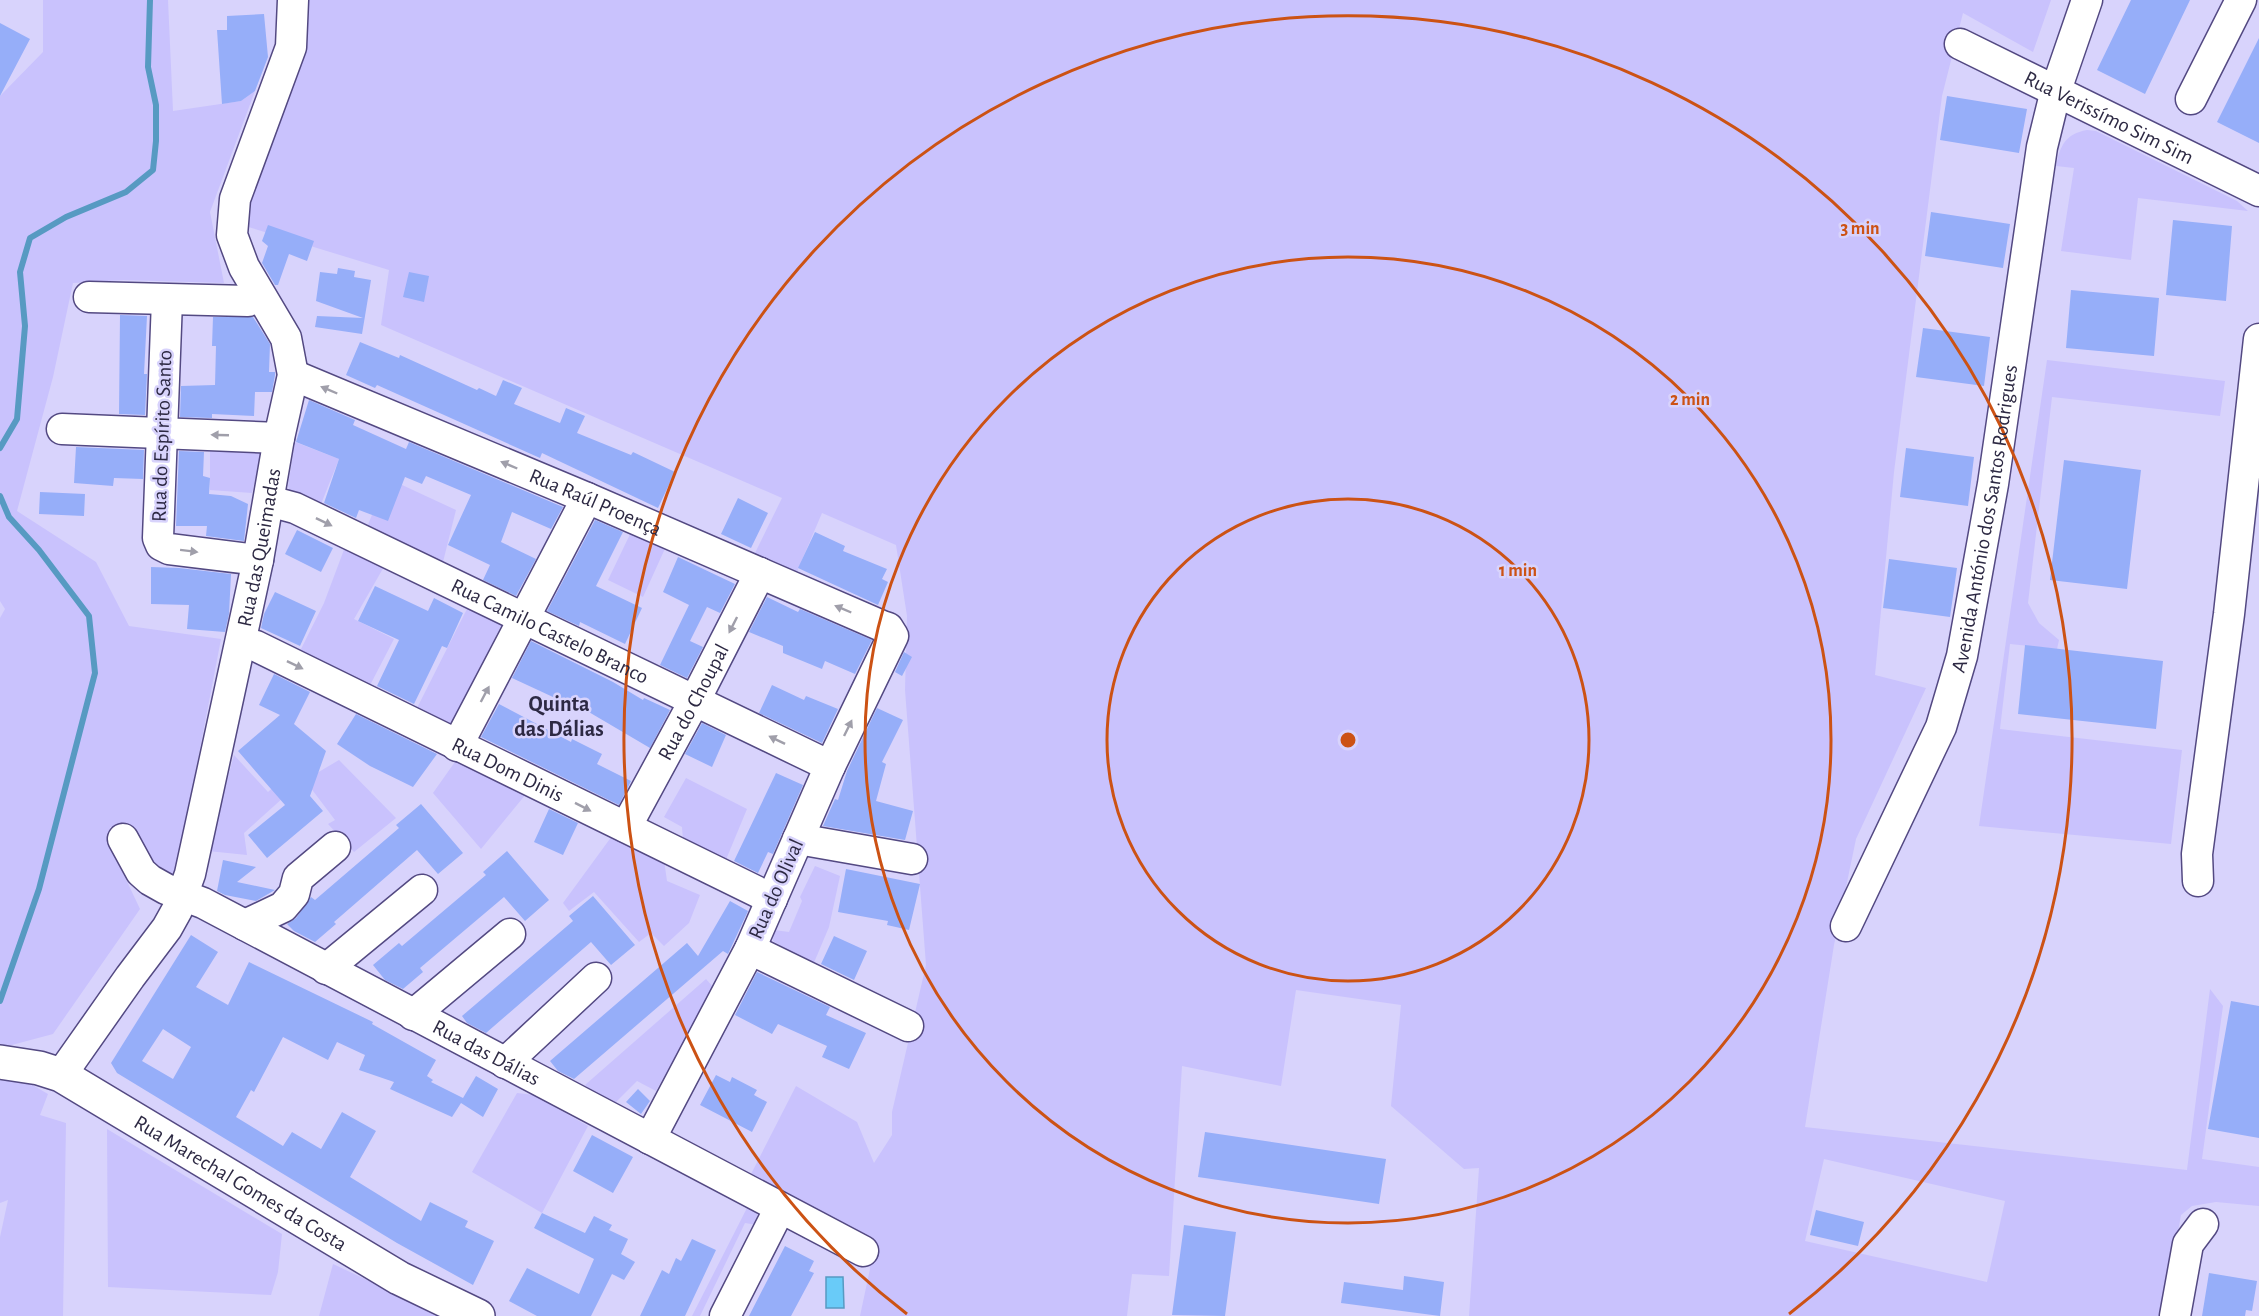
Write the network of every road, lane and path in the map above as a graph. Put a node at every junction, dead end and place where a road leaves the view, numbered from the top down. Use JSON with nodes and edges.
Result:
{"nodes":[{"id":1,"x":293,"y":0,"type":"edge"},
{"id":2,"x":2087,"y":0,"type":"edge"},
{"id":3,"x":2241,"y":0,"type":"edge"},
{"id":4,"x":1960,"y":44,"type":"dead end"},
{"id":5,"x":2056,"y":90,"type":"junction"},
{"id":6,"x":2191,"y":99,"type":"dead end"},
{"id":7,"x":2259,"y":191,"type":"edge"},
{"id":8,"x":89,"y":297,"type":"dead end"},
{"id":9,"x":167,"y":300,"type":"junction"},
{"id":10,"x":248,"y":301,"type":"dead end"},
{"id":11,"x":2259,"y":339,"type":"edge"},
{"id":12,"x":293,"y":375,"type":"junction"},
{"id":13,"x":62,"y":429,"type":"dead end"},
{"id":14,"x":162,"y":433,"type":"junction"},
{"id":15,"x":279,"y":438,"type":"junction"},
{"id":16,"x":587,"y":498,"type":"junction"},
{"id":17,"x":269,"y":501,"type":"junction"},
{"id":18,"x":258,"y":560,"type":"junction"},
{"id":19,"x":760,"y":573,"type":"junction"},
{"id":20,"x":525,"y":618,"type":"junction"},
{"id":21,"x":893,"y":636,"type":"joint"},
{"id":22,"x":241,"y":642,"type":"junction"},
{"id":23,"x":695,"y":700,"type":"junction"},
{"id":24,"x":457,"y":746,"type":"junction"},
{"id":25,"x":830,"y":765,"type":"junction"},
{"id":26,"x":626,"y":827,"type":"junction"},
{"id":27,"x":123,"y":839,"type":"dead end"},
{"id":28,"x":798,"y":839,"type":"junction"},
{"id":29,"x":335,"y":847,"type":"dead end"},
{"id":30,"x":912,"y":859,"type":"dead end"},
{"id":31,"x":2198,"y":881,"type":"dead end"},
{"id":32,"x":422,"y":890,"type":"dead end"},
{"id":33,"x":183,"y":896,"type":"junction"},
{"id":34,"x":772,"y":899,"type":"junction"},
{"id":35,"x":245,"y":925,"type":"junction"},
{"id":36,"x":1846,"y":926,"type":"dead end"},
{"id":37,"x":510,"y":934,"type":"dead end"},
{"id":38,"x":750,"y":949,"type":"junction"},
{"id":39,"x":326,"y":969,"type":"junction"},
{"id":40,"x":597,"y":978,"type":"dead end"},
{"id":41,"x":413,"y":1015,"type":"junction"},
{"id":42,"x":908,"y":1026,"type":"dead end"},
{"id":43,"x":0,"y":1062,"type":"edge"},
{"id":44,"x":505,"y":1063,"type":"junction"},
{"id":45,"x":61,"y":1076,"type":"junction"},
{"id":46,"x":650,"y":1139,"type":"junction"},
{"id":47,"x":780,"y":1208,"type":"junction"},
{"id":48,"x":2203,"y":1224,"type":"dead end"},
{"id":49,"x":863,"y":1251,"type":"dead end"},
{"id":50,"x":478,"y":1316,"type":"edge"},
{"id":51,"x":725,"y":1316,"type":"edge"},
{"id":52,"x":2175,"y":1316,"type":"edge"}],
"edges":[{"from":1,"to":12,"type":"street","name":"Rua das Queimadas"},
{"from":2,"to":5,"type":"street","name":"Avenida António dos Santos Rodrigues"},
{"from":3,"to":6,"type":"street"},
{"from":4,"to":5,"type":"street","name":"Rua Verissímo Sim Sim"},
{"from":5,"to":7,"type":"street","name":"Rua Verissímo Sim Sim"},
{"from":5,"to":36,"type":"street","name":"Avenida António dos Santos Rodrigues"},
{"from":8,"to":9,"type":"street"},
{"from":9,"to":10,"type":"street"},
{"from":9,"to":14,"type":"street","name":"Rua do Espírito Santo"},
{"from":11,"to":31,"type":"street"},
{"from":12,"to":15,"type":"street","name":"Rua das Queimadas"},
{"from":16,"to":12,"type":"street","name":"Rua Raúl Proença","one_way":true},
{"from":13,"to":14,"type":"street"},
{"from":15,"to":14,"type":"street","one_way":true},
{"from":14,"to":18,"type":"street","name":"Rua do Espírito Santo","one_way":true},
{"from":15,"to":17,"type":"street","name":"Rua das Queimadas"},
{"from":16,"to":19,"type":"street","name":"Rua Raúl Proença"},
{"from":16,"to":20,"type":"street"},
{"from":17,"to":18,"type":"street","name":"Rua das Queimadas"},
{"from":17,"to":20,"type":"street","name":"Rua Camilo Castelo Branco","one_way":true},
{"from":18,"to":22,"type":"street","name":"Rua das Queimadas"},
{"from":21,"to":19,"type":"street","name":"Rua Raúl Proença","one_way":true},
{"from":19,"to":23,"type":"street","name":"Rua do Choupal","one_way":true},
{"from":20,"to":23,"type":"street","name":"Rua Camilo Castelo Branco"},
{"from":24,"to":20,"type":"street","one_way":true},
{"from":25,"to":21,"type":"street","name":"Rua do Olival","one_way":true},
{"from":22,"to":24,"type":"street","name":"Rua Dom Dinis","one_way":true},
{"from":22,"to":33,"type":"street","name":"Rua das Queimadas"},
{"from":25,"to":23,"type":"street","name":"Rua Camilo Castelo Branco","one_way":true},
{"from":23,"to":26,"type":"street","name":"Rua do Choupal"},
{"from":24,"to":26,"type":"street","name":"Rua Dom Dinis","one_way":true},
{"from":25,"to":28,"type":"street","name":"Rua do Olival"},
{"from":26,"to":34,"type":"street","name":"Rua Dom Dinis"},
{"from":27,"to":33,"type":"street","name":"Rua das Dálias"},
{"from":28,"to":30,"type":"street"},
{"from":28,"to":34,"type":"street","name":"Rua do Olival"},
{"from":29,"to":35,"type":"street"},
{"from":32,"to":39,"type":"street"},
{"from":33,"to":35,"type":"street","name":"Rua das Dálias"},
{"from":33,"to":45,"type":"street","name":"Rua das Queimadas"},
{"from":34,"to":38,"type":"street","name":"Rua do Olival"},
{"from":35,"to":39,"type":"street","name":"Rua das Dálias"},
{"from":37,"to":41,"type":"street"},
{"from":38,"to":42,"type":"street"},
{"from":38,"to":46,"type":"street","name":"Rua do Olival"},
{"from":39,"to":41,"type":"street","name":"Rua das Dálias"},
{"from":40,"to":44,"type":"street"},
{"from":41,"to":44,"type":"street","name":"Rua das Dálias"},
{"from":43,"to":45,"type":"main road","name":"Rua Marechal Gomes da Costa"},
{"from":44,"to":46,"type":"street","name":"Rua das Dálias"},
{"from":45,"to":50,"type":"main road","name":"Rua Marechal Gomes da Costa"},
{"from":46,"to":47,"type":"street","name":"Rua das Dálias"},
{"from":47,"to":49,"type":"street","name":"Rua das Dálias"},
{"from":47,"to":51,"type":"street"},
{"from":48,"to":52,"type":"street"}]}
